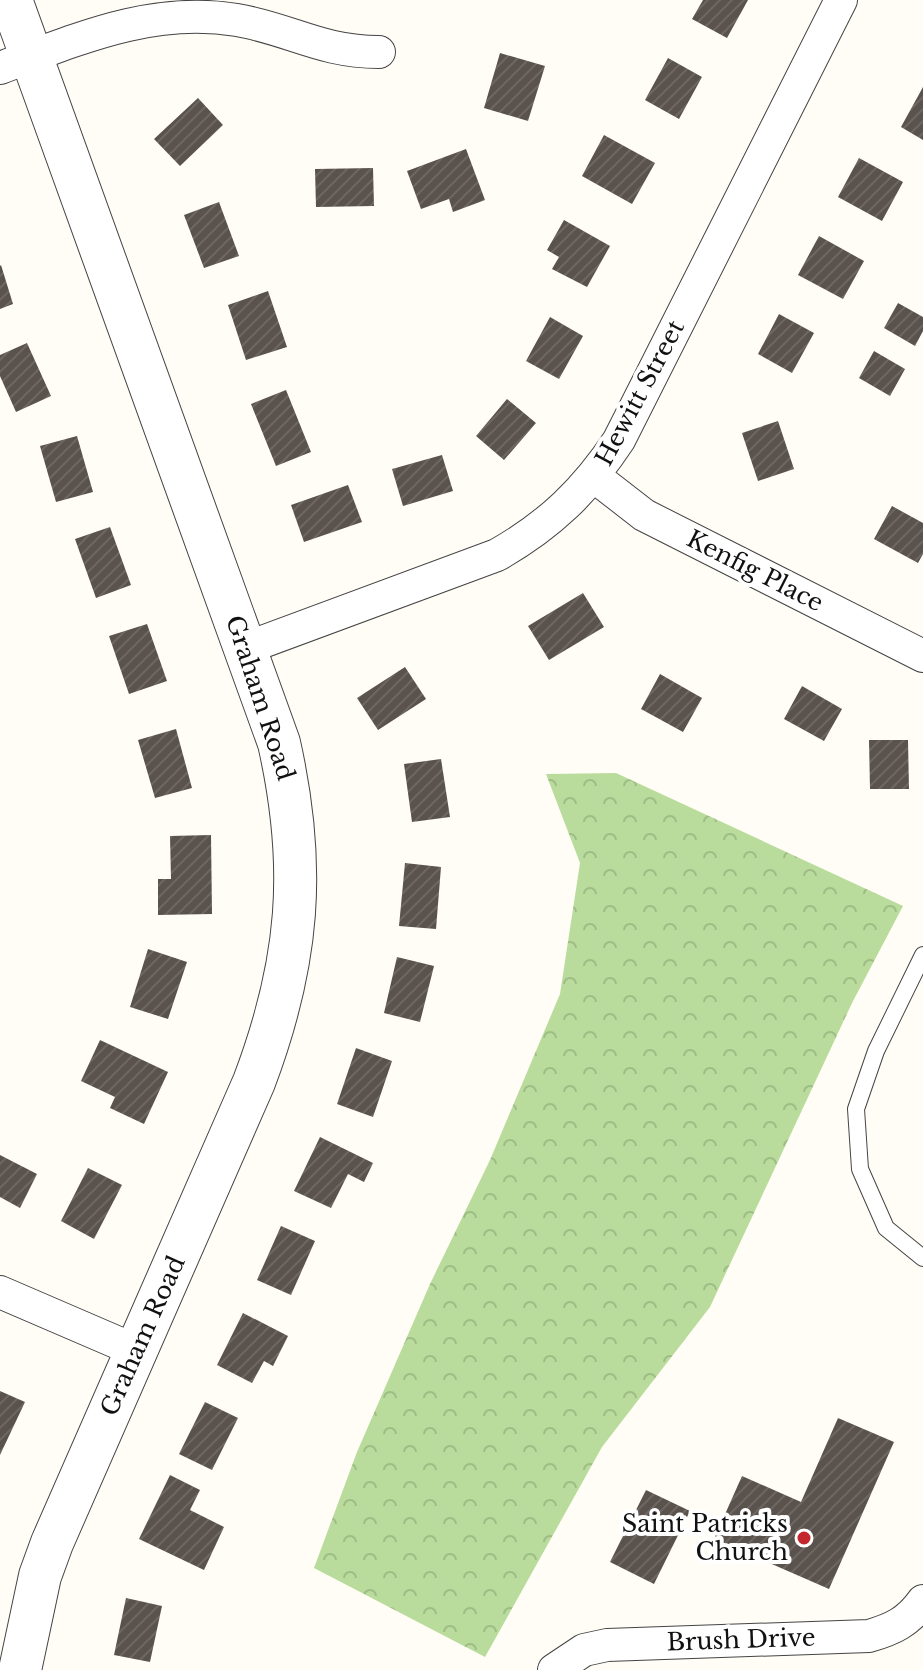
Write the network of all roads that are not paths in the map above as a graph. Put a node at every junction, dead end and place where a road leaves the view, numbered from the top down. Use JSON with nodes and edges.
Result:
{"nodes":[{"id":1,"x":11,"y":0,"type":"edge"},
{"id":2,"x":841,"y":0,"type":"edge"},
{"id":3,"x":379,"y":52,"type":"dead end"},
{"id":4,"x":16,"y":62,"type":"edge"},
{"id":5,"x":595,"y":477,"type":"junction"},
{"id":6,"x":246,"y":648,"type":"junction"},
{"id":7,"x":923,"y":656,"type":"edge"},
{"id":8,"x":923,"y":955,"type":"edge"},
{"id":9,"x":923,"y":1258,"type":"edge"},
{"id":10,"x":0,"y":1292,"type":"edge"},
{"id":11,"x":137,"y":1351,"type":"junction"},
{"id":12,"x":923,"y":1601,"type":"edge"},
{"id":13,"x":20,"y":1670,"type":"edge"},
{"id":14,"x":554,"y":1670,"type":"edge"}],
"edges":[{"from":1,"to":4,"type":"street","name":"Graham Road"},
{"from":2,"to":5,"type":"street","name":"Hewitt Street"},
{"from":3,"to":4,"type":"street"},
{"from":4,"to":6,"type":"street","name":"Graham Road"},
{"from":5,"to":6,"type":"street","name":"Hewitt Street"},
{"from":5,"to":7,"type":"street","name":"Kenfig Place"},
{"from":6,"to":11,"type":"street","name":"Graham Road"},
{"from":8,"to":9,"type":"lane"},
{"from":10,"to":11,"type":"street"},
{"from":11,"to":13,"type":"street","name":"Graham Road"},
{"from":12,"to":14,"type":"street","name":"Brush Drive"}]}
